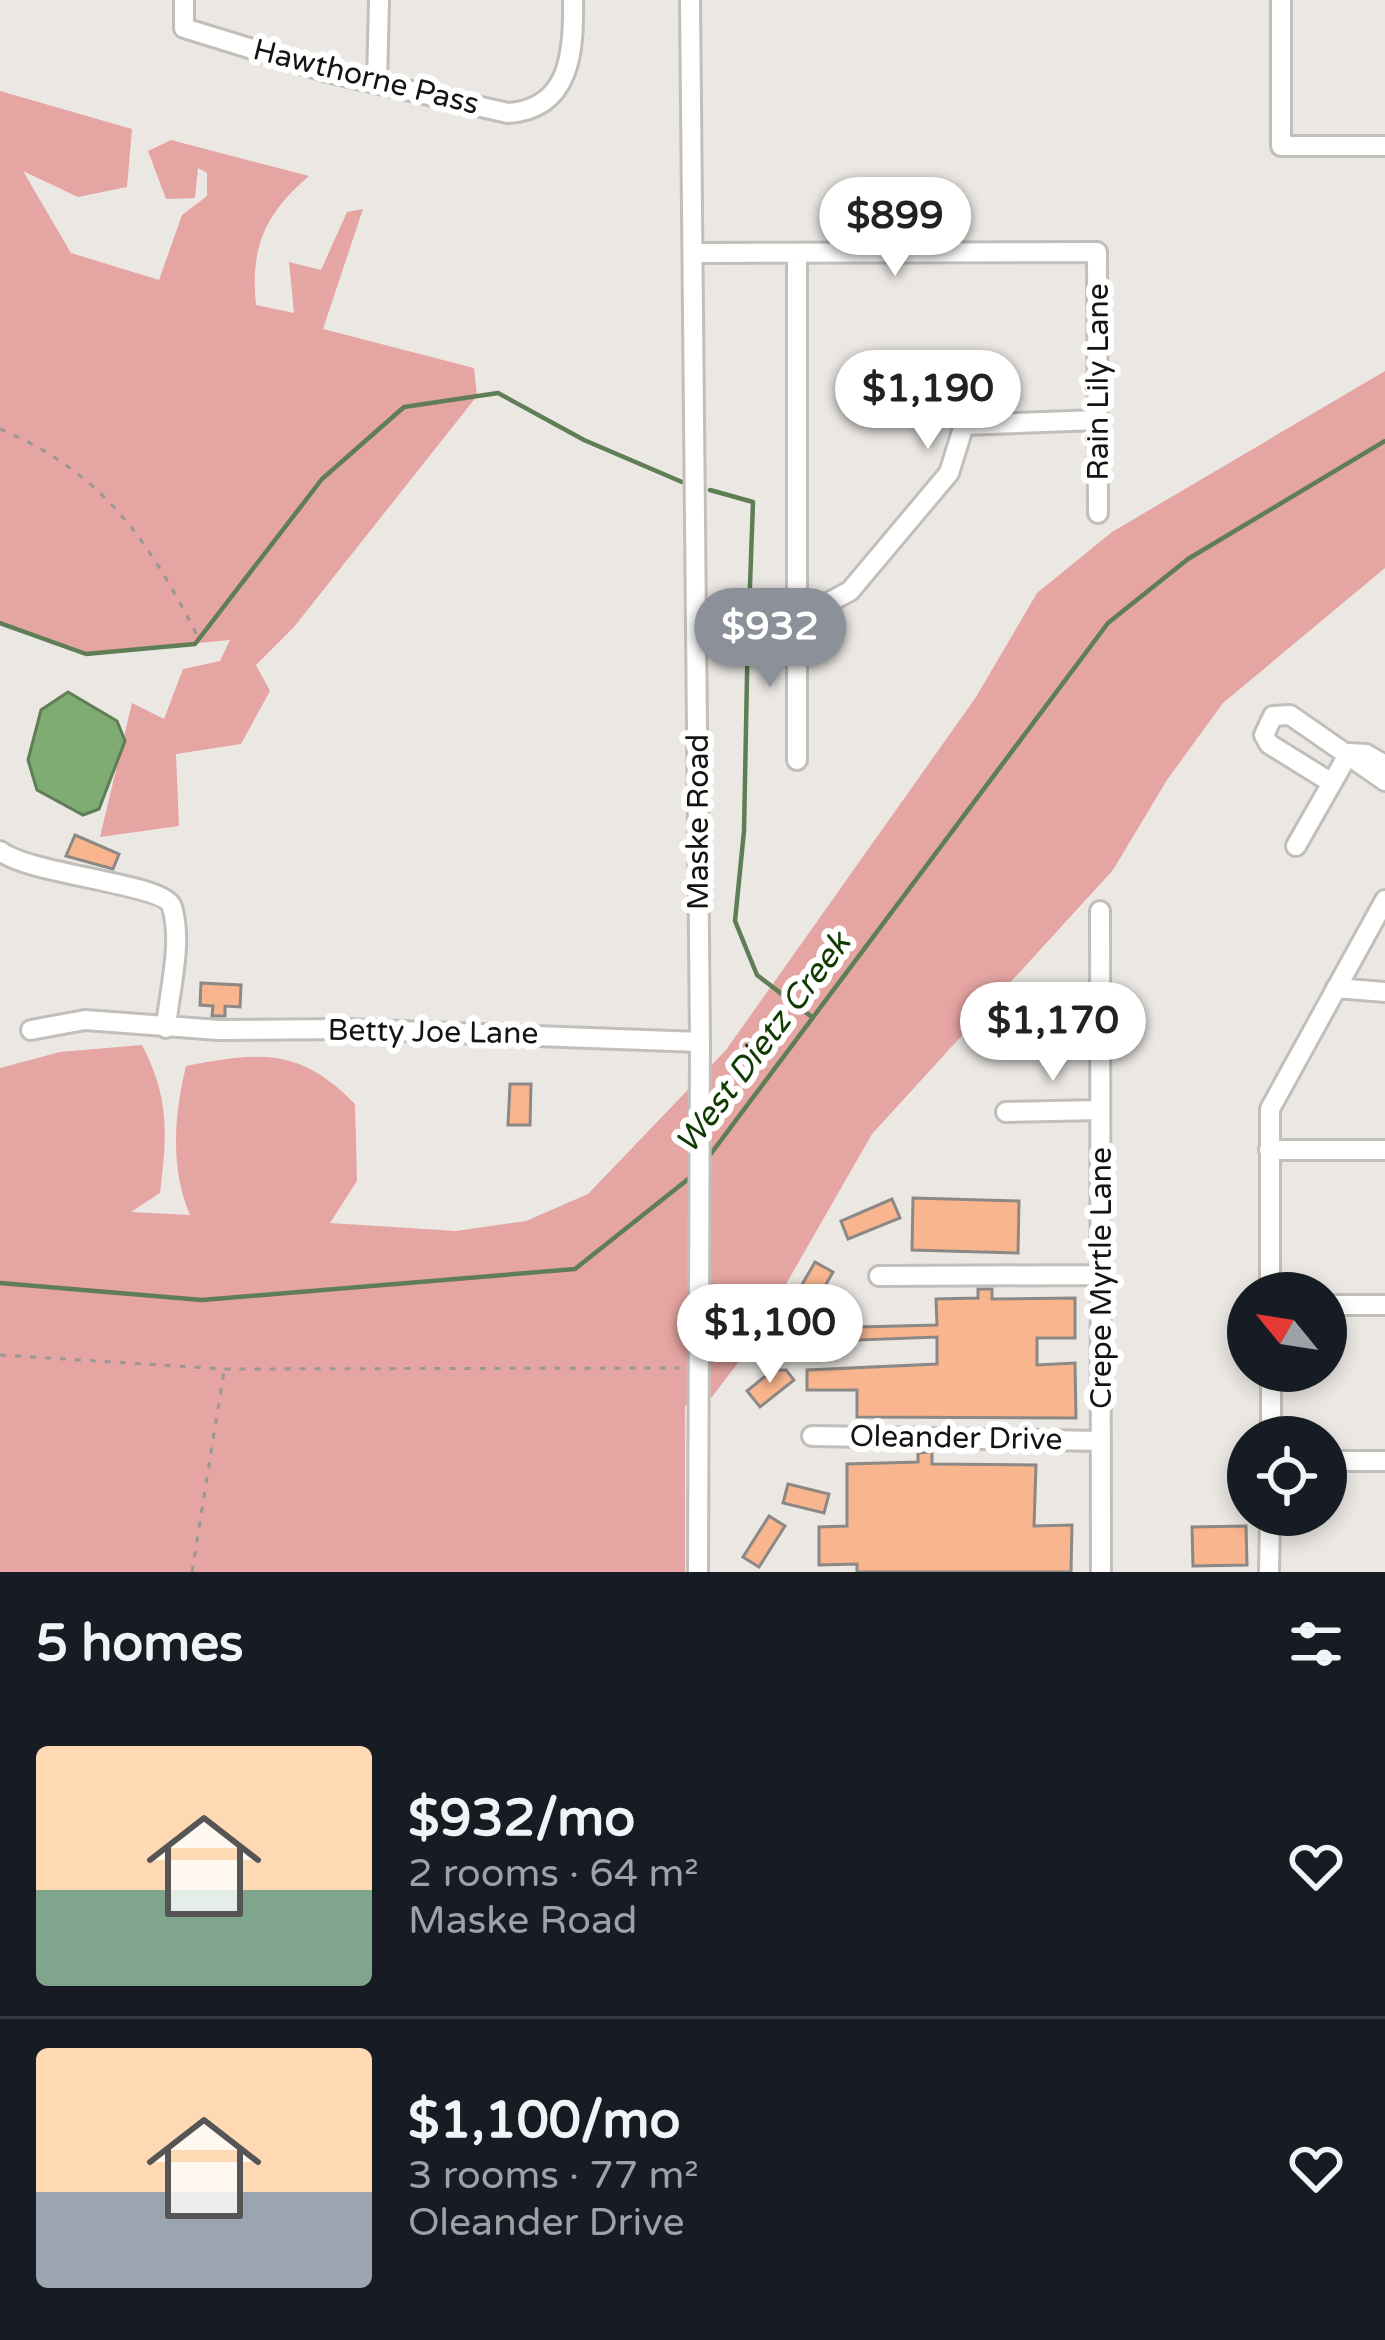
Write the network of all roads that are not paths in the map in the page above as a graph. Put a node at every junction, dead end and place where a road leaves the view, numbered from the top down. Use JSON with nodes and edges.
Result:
{"nodes":[{"id":1,"x":184,"y":0,"type":"edge"},
{"id":2,"x":379,"y":0,"type":"edge"},
{"id":3,"x":573,"y":0,"type":"edge"},
{"id":4,"x":690,"y":0,"type":"edge"},
{"id":5,"x":1281,"y":0,"type":"edge"},
{"id":6,"x":377,"y":83,"type":"junction"},
{"id":7,"x":1385,"y":146,"type":"edge"},
{"id":8,"x":694,"y":253,"type":"junction"},
{"id":9,"x":797,"y":253,"type":"junction"},
{"id":10,"x":1098,"y":421,"type":"junction"},
{"id":11,"x":1098,"y":513,"type":"dead end"},
{"id":12,"x":697,"y":618,"type":"junction"},
{"id":13,"x":797,"y":620,"type":"junction"},
{"id":14,"x":1349,"y":753,"type":"junction"},
{"id":15,"x":797,"y":760,"type":"dead end"},
{"id":16,"x":1385,"y":765,"type":"edge"},
{"id":17,"x":1385,"y":781,"type":"edge"},
{"id":18,"x":1332,"y":783,"type":"junction"},
{"id":19,"x":1296,"y":846,"type":"dead end"},
{"id":20,"x":0,"y":851,"type":"edge"},
{"id":21,"x":1385,"y":901,"type":"edge"},
{"id":22,"x":1100,"y":911,"type":"dead end"},
{"id":23,"x":1336,"y":988,"type":"junction"},
{"id":24,"x":1385,"y":992,"type":"edge"},
{"id":25,"x":166,"y":1028,"type":"junction"},
{"id":26,"x":31,"y":1030,"type":"dead end"},
{"id":27,"x":700,"y":1042,"type":"junction"},
{"id":28,"x":1100,"y":1110,"type":"junction"},
{"id":29,"x":1006,"y":1112,"type":"dead end"},
{"id":30,"x":1269,"y":1150,"type":"junction"},
{"id":31,"x":1385,"y":1150,"type":"edge"},
{"id":32,"x":1270,"y":1272,"type":"edge"},
{"id":33,"x":1101,"y":1274,"type":"junction"},
{"id":34,"x":879,"y":1276,"type":"dead end"},
{"id":35,"x":1347,"y":1305,"type":"edge"},
{"id":36,"x":1385,"y":1305,"type":"edge"},
{"id":37,"x":812,"y":1436,"type":"dead end"},
{"id":38,"x":1101,"y":1441,"type":"junction"},
{"id":39,"x":1347,"y":1461,"type":"edge"},
{"id":40,"x":1385,"y":1461,"type":"edge"},
{"id":41,"x":1270,"y":1536,"type":"edge"},
{"id":42,"x":698,"y":1572,"type":"edge"},
{"id":43,"x":1101,"y":1572,"type":"edge"},
{"id":44,"x":1269,"y":1572,"type":"edge"}],
"edges":[{"from":1,"to":6,"type":"street","name":"Hawthorne Pass"},
{"from":2,"to":6,"type":"street"},
{"from":3,"to":6,"type":"street","name":"Hawthorne Pass"},
{"from":4,"to":8,"type":"street","name":"Maske Road"},
{"from":5,"to":7,"type":"street"},
{"from":8,"to":9,"type":"street"},
{"from":8,"to":12,"type":"street","name":"Maske Road"},
{"from":9,"to":10,"type":"street","name":"Rain Lily Lane"},
{"from":9,"to":13,"type":"street"},
{"from":10,"to":11,"type":"street","name":"Rain Lily Lane"},
{"from":10,"to":13,"type":"street"},
{"from":12,"to":13,"type":"street"},
{"from":12,"to":27,"type":"street","name":"Maske Road"},
{"from":13,"to":15,"type":"street"},
{"from":14,"to":16,"type":"street"},
{"from":14,"to":17,"type":"street"},
{"from":14,"to":18,"type":"street"},
{"from":14,"to":18,"type":"street"},
{"from":18,"to":19,"type":"street"},
{"from":20,"to":25,"type":"street"},
{"from":21,"to":23,"type":"street"},
{"from":22,"to":28,"type":"street","name":"Crepe Myrtle Lane"},
{"from":23,"to":24,"type":"street"},
{"from":23,"to":30,"type":"street"},
{"from":25,"to":26,"type":"street","name":"Betty Joe Lane"},
{"from":25,"to":27,"type":"street","name":"Betty Joe Lane"},
{"from":27,"to":42,"type":"street","name":"Maske Road"},
{"from":28,"to":29,"type":"street"},
{"from":28,"to":33,"type":"street","name":"Crepe Myrtle Lane"},
{"from":30,"to":31,"type":"street"},
{"from":30,"to":32,"type":"street"},
{"from":33,"to":34,"type":"street"},
{"from":33,"to":38,"type":"street","name":"Crepe Myrtle Lane"},
{"from":35,"to":36,"type":"street"},
{"from":37,"to":38,"type":"street","name":"Oleander Drive"},
{"from":38,"to":43,"type":"street","name":"Crepe Myrtle Lane"},
{"from":39,"to":40,"type":"street"},
{"from":41,"to":44,"type":"street"}]}
